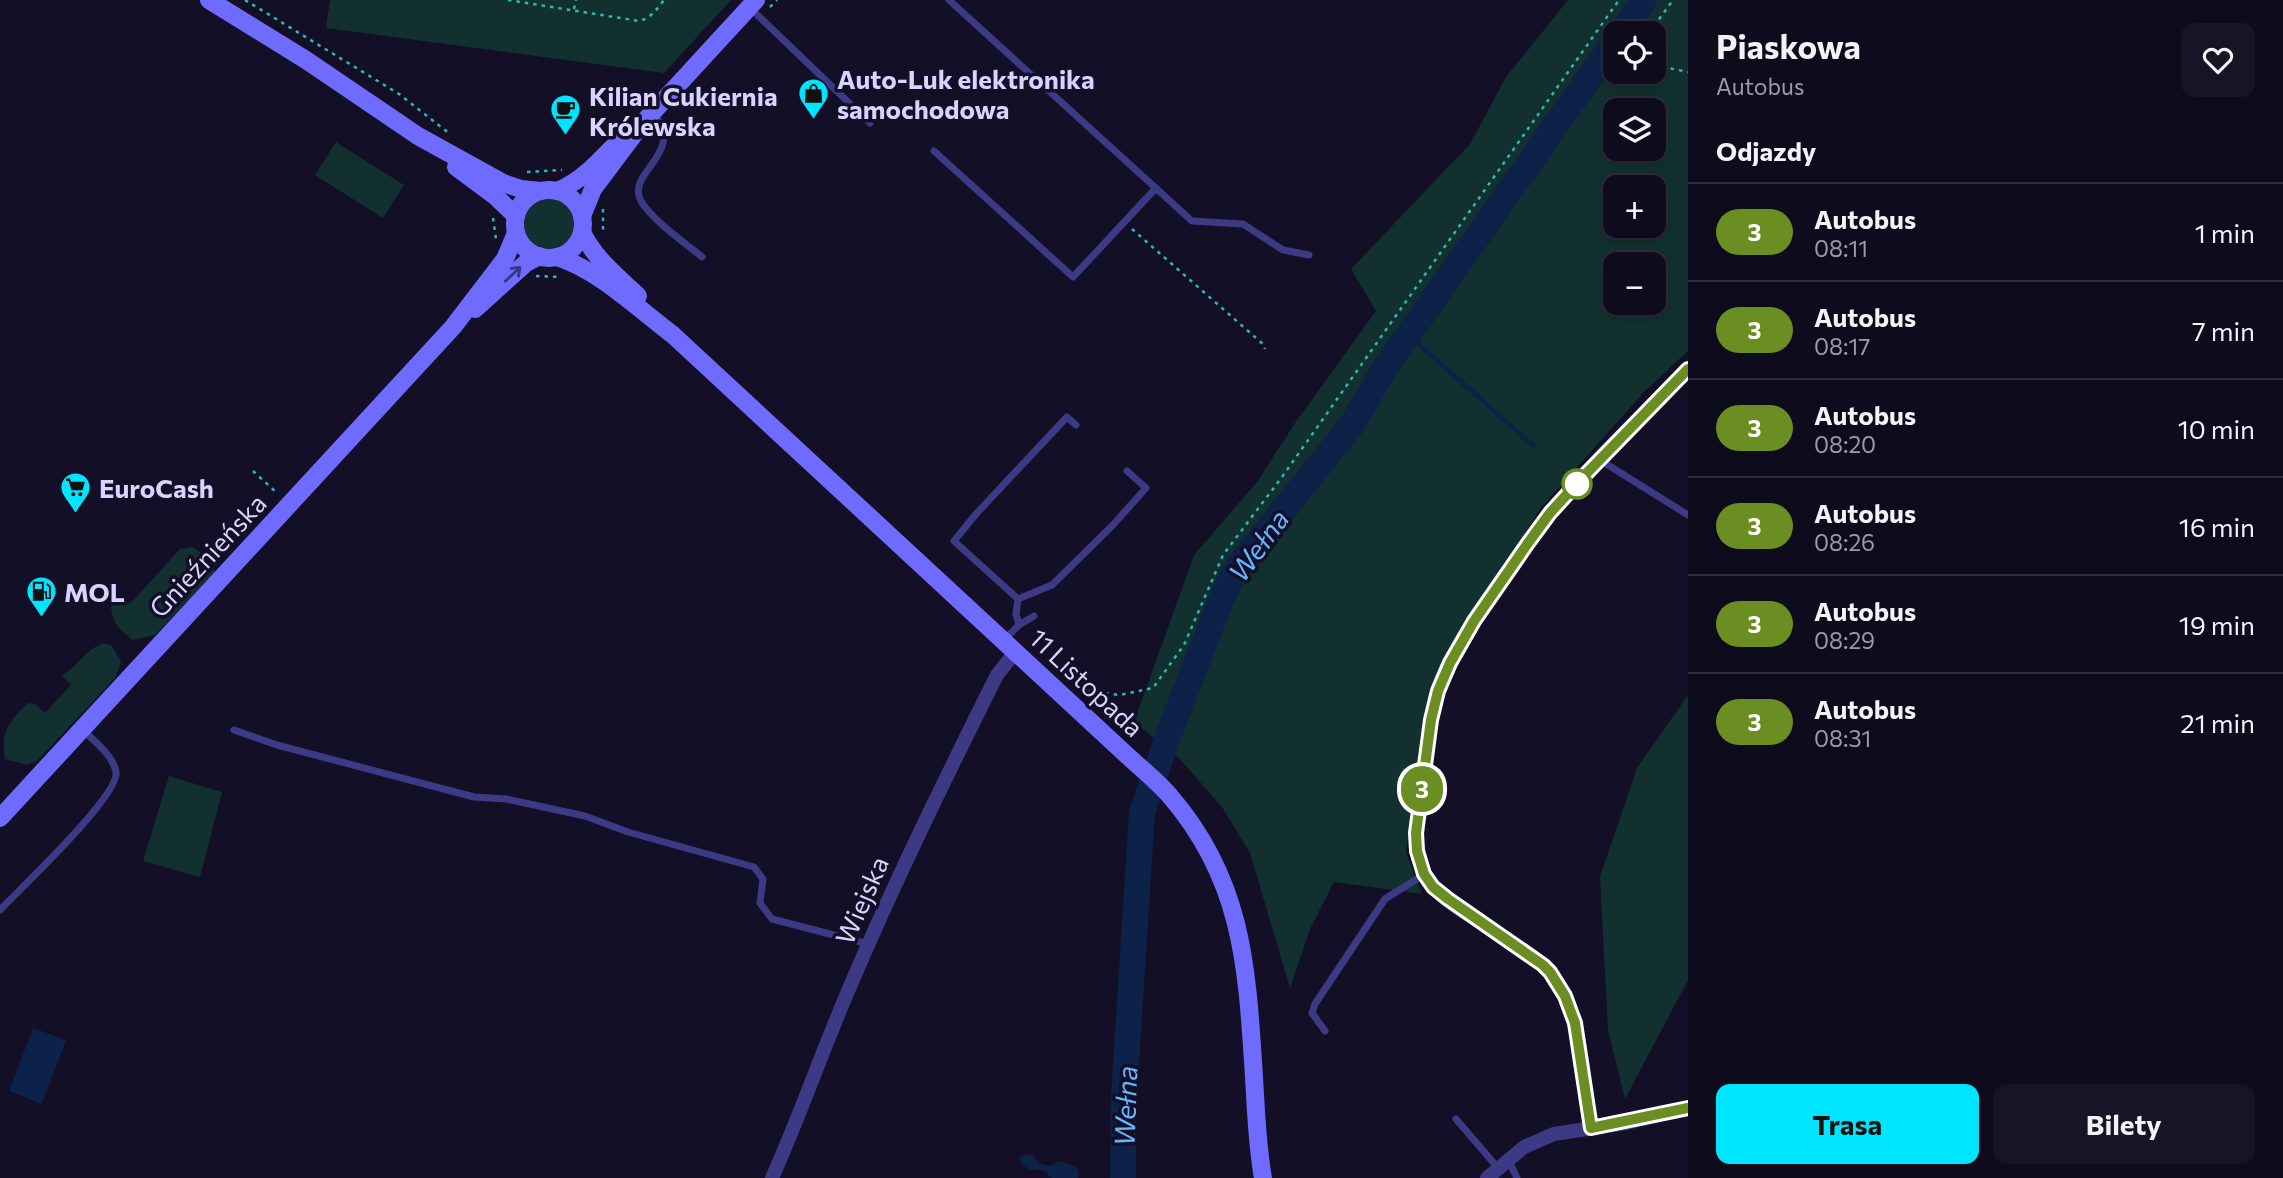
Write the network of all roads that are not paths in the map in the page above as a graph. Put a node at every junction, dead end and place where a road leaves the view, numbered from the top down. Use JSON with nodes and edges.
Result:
{"nodes":[{"id":1,"x":209,"y":0,"type":"edge"},
{"id":2,"x":949,"y":0,"type":"edge"},
{"id":3,"x":753,"y":4,"type":"edge"},
{"id":4,"x":647,"y":118,"type":"junction"},
{"id":5,"x":870,"y":123,"type":"dead end"},
{"id":6,"x":418,"y":136,"type":"junction"},
{"id":7,"x":934,"y":151,"type":"dead end"},
{"id":8,"x":1156,"y":188,"type":"junction"},
{"id":9,"x":549,"y":191,"type":"junction"},
{"id":10,"x":516,"y":224,"type":"junction"},
{"id":11,"x":582,"y":224,"type":"junction"},
{"id":12,"x":1310,"y":255,"type":"dead end"},
{"id":13,"x":539,"y":256,"type":"junction"},
{"id":14,"x":557,"y":257,"type":"junction"},
{"id":15,"x":702,"y":257,"type":"dead end"},
{"id":16,"x":453,"y":327,"type":"junction"},
{"id":17,"x":673,"y":335,"type":"junction"},
{"id":18,"x":1688,"y":369,"type":"edge"},
{"id":19,"x":1076,"y":425,"type":"dead end"},
{"id":20,"x":1600,"y":460,"type":"junction"},
{"id":21,"x":1127,"y":471,"type":"dead end"},
{"id":22,"x":1688,"y":515,"type":"edge"},
{"id":23,"x":1018,"y":599,"type":"junction"},
{"id":24,"x":1034,"y":616,"type":"dead end"},
{"id":25,"x":1019,"y":625,"type":"junction"},
{"id":26,"x":1009,"y":646,"type":"junction"},
{"id":27,"x":82,"y":730,"type":"junction"},
{"id":28,"x":234,"y":730,"type":"dead end"},
{"id":29,"x":0,"y":818,"type":"edge"},
{"id":30,"x":1424,"y":874,"type":"junction"},
{"id":31,"x":0,"y":910,"type":"edge"},
{"id":32,"x":869,"y":944,"type":"junction"},
{"id":33,"x":1325,"y":1031,"type":"dead end"},
{"id":34,"x":1688,"y":1108,"type":"edge"},
{"id":35,"x":1456,"y":1119,"type":"dead end"},
{"id":36,"x":1591,"y":1128,"type":"junction"},
{"id":37,"x":1498,"y":1169,"type":"edge"},
{"id":38,"x":772,"y":1178,"type":"edge"},
{"id":39,"x":1263,"y":1178,"type":"edge"},
{"id":40,"x":1517,"y":1178,"type":"edge"}],
"edges":[{"from":1,"to":6,"type":"main road"},
{"from":2,"to":8,"type":"lane"},
{"from":3,"to":4,"type":"main road"},
{"from":3,"to":5,"type":"lane"},
{"from":4,"to":9,"type":"main road"},
{"from":4,"to":11,"type":"main road"},
{"from":4,"to":15,"type":"lane"},
{"from":6,"to":9,"type":"main road"},
{"from":6,"to":10,"type":"main road"},
{"from":7,"to":8,"type":"lane"},
{"from":8,"to":12,"type":"lane"},
{"from":9,"to":10,"type":"main road"},
{"from":9,"to":11,"type":"main road"},
{"from":10,"to":13,"type":"main road"},
{"from":10,"to":16,"type":"main road","name":"Gnieźnieńska"},
{"from":11,"to":14,"type":"main road"},
{"from":11,"to":17,"type":"main road","name":"11 Listopada"},
{"from":13,"to":14,"type":"main road"},
{"from":16,"to":13,"type":"main road","name":"Gnieźnieńska","one_way":true},
{"from":14,"to":17,"type":"main road","name":"11 Listopada"},
{"from":16,"to":27,"type":"main road","name":"Gnieźnieńska"},
{"from":17,"to":26,"type":"main road","name":"11 Listopada"},
{"from":18,"to":20,"type":"street"},
{"from":19,"to":23,"type":"lane"},
{"from":20,"to":22,"type":"lane"},
{"from":20,"to":30,"type":"street"},
{"from":21,"to":23,"type":"lane"},
{"from":23,"to":25,"type":"lane"},
{"from":24,"to":25,"type":"lane"},
{"from":25,"to":26,"type":"lane"},
{"from":26,"to":32,"type":"street","name":"Wiejska"},
{"from":26,"to":39,"type":"main road","name":"11 Listopada"},
{"from":27,"to":29,"type":"main road","name":"Gnieźnieńska"},
{"from":27,"to":31,"type":"lane"},
{"from":28,"to":32,"type":"lane"},
{"from":30,"to":33,"type":"lane"},
{"from":30,"to":36,"type":"street"},
{"from":32,"to":38,"type":"street","name":"Wiejska"},
{"from":34,"to":36,"type":"street"},
{"from":35,"to":37,"type":"lane"},
{"from":36,"to":37,"type":"street"},
{"from":37,"to":40,"type":"lane"}]}
